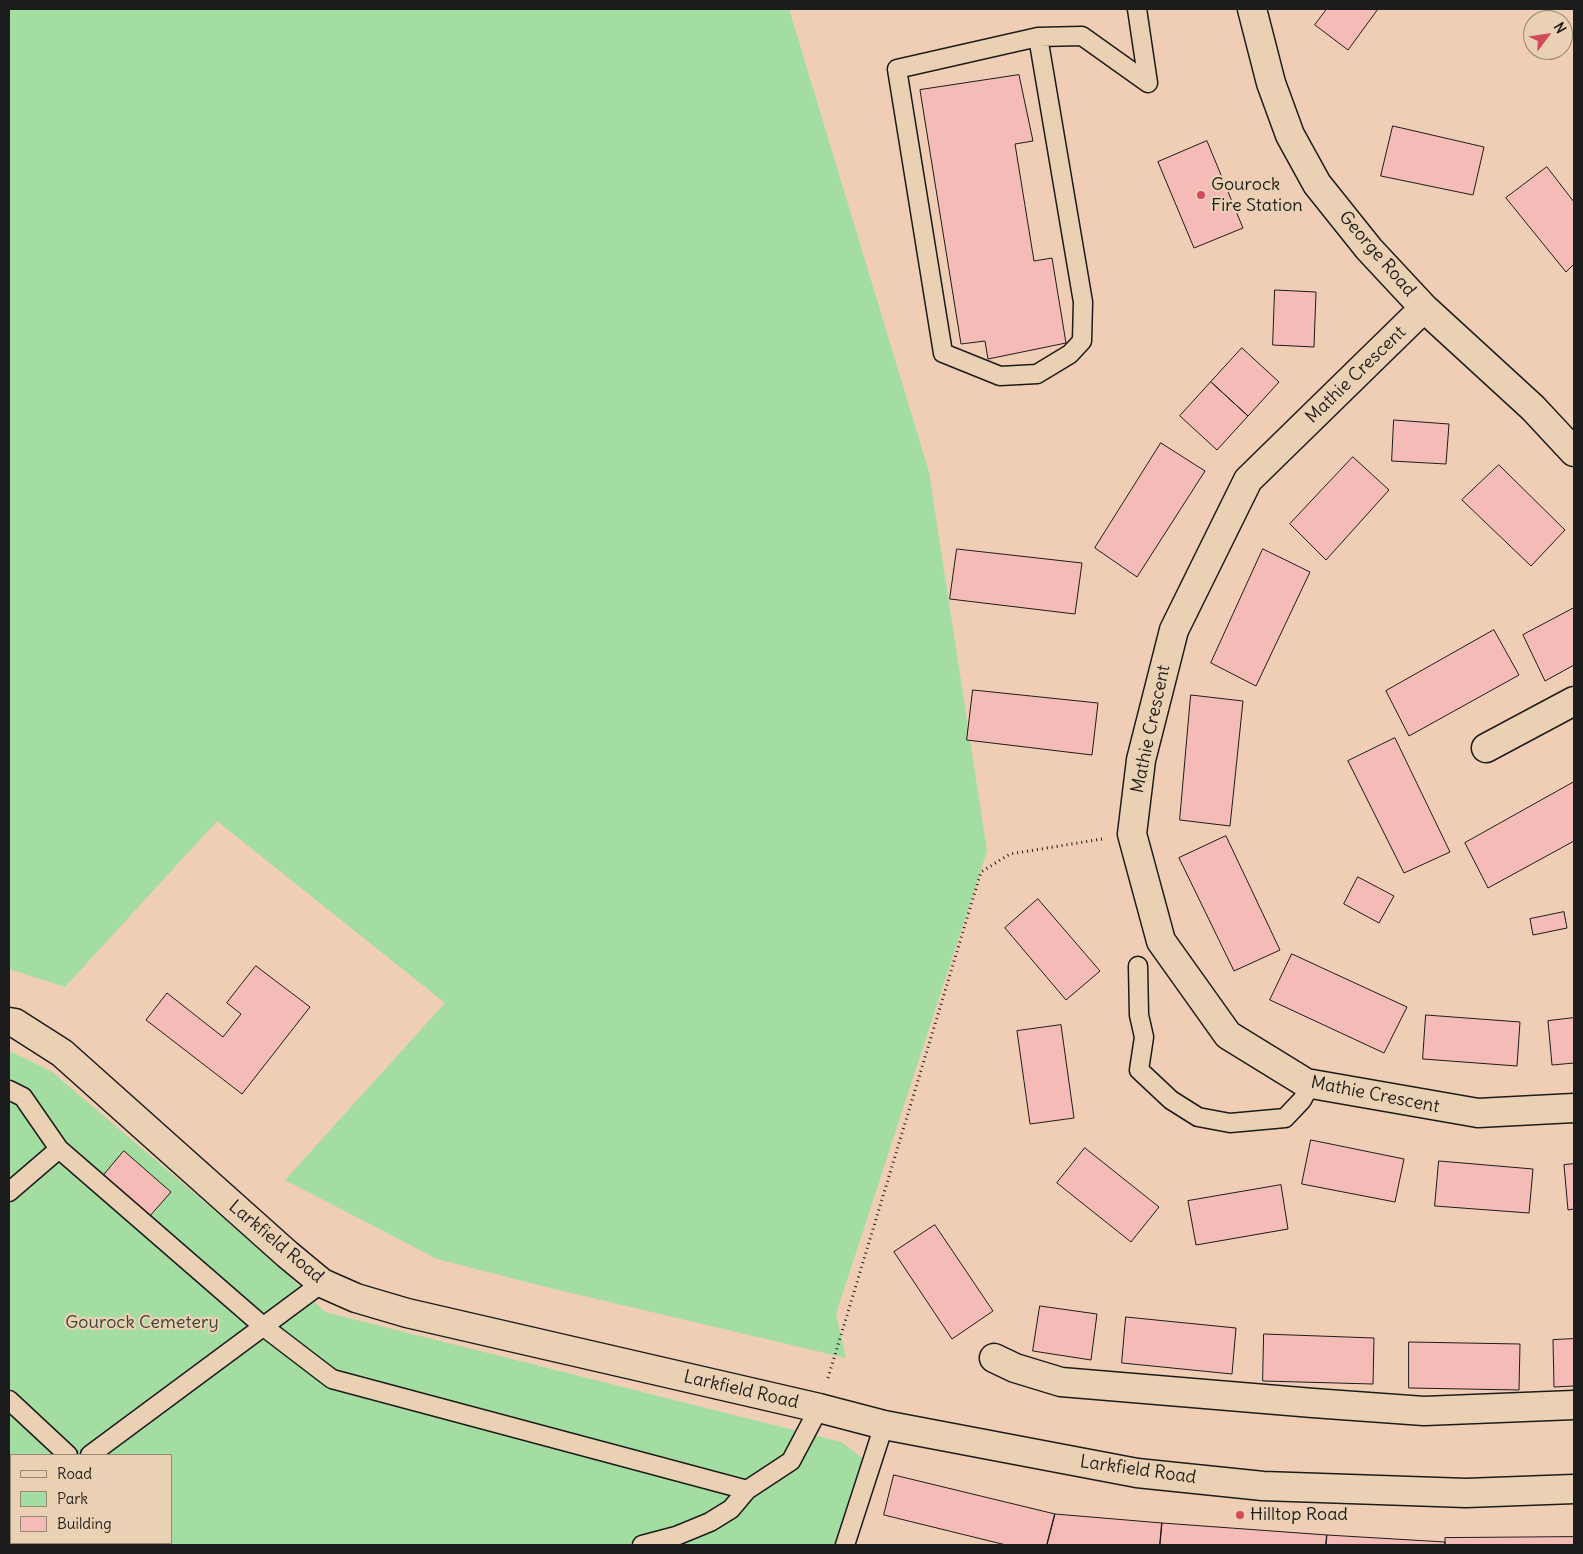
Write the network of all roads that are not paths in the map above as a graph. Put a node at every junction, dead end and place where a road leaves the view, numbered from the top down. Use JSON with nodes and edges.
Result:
{"nodes":[{"id":1,"x":1136,"y":9,"type":"edge"},
{"id":2,"x":1252,"y":9,"type":"edge"},
{"id":3,"x":1038,"y":37,"type":"junction"},
{"id":4,"x":1424,"y":308,"type":"junction"},
{"id":5,"x":1574,"y":452,"type":"edge"},
{"id":6,"x":1574,"y":701,"type":"edge"},
{"id":7,"x":1486,"y":748,"type":"dead end"},
{"id":8,"x":1138,"y":966,"type":"dead end"},
{"id":9,"x":9,"y":1022,"type":"edge"},
{"id":10,"x":1306,"y":1083,"type":"junction"},
{"id":11,"x":9,"y":1090,"type":"edge"},
{"id":12,"x":1574,"y":1108,"type":"edge"},
{"id":13,"x":60,"y":1149,"type":"junction"},
{"id":14,"x":9,"y":1192,"type":"edge"},
{"id":15,"x":322,"y":1283,"type":"junction"},
{"id":16,"x":264,"y":1327,"type":"junction"},
{"id":17,"x":994,"y":1358,"type":"dead end"},
{"id":18,"x":9,"y":1400,"type":"edge"},
{"id":19,"x":1574,"y":1405,"type":"edge"},
{"id":20,"x":819,"y":1408,"type":"junction"},
{"id":21,"x":884,"y":1425,"type":"junction"},
{"id":22,"x":67,"y":1454,"type":"edge"},
{"id":23,"x":91,"y":1454,"type":"edge"},
{"id":24,"x":746,"y":1490,"type":"junction"},
{"id":25,"x":1574,"y":1490,"type":"edge"},
{"id":26,"x":642,"y":1545,"type":"edge"},
{"id":27,"x":845,"y":1545,"type":"edge"}],
"edges":[{"from":1,"to":3,"type":"lane"},
{"from":2,"to":4,"type":"street","name":"George Road"},
{"from":3,"to":3,"type":"lane"},
{"from":4,"to":5,"type":"street","name":"George Road"},
{"from":4,"to":10,"type":"street","name":"Mathie Crescent"},
{"from":6,"to":7,"type":"street"},
{"from":8,"to":10,"type":"lane"},
{"from":9,"to":15,"type":"street","name":"Larkfield Road"},
{"from":10,"to":12,"type":"street","name":"Mathie Crescent"},
{"from":11,"to":13,"type":"lane"},
{"from":13,"to":14,"type":"lane"},
{"from":13,"to":16,"type":"lane"},
{"from":15,"to":16,"type":"lane"},
{"from":15,"to":20,"type":"street","name":"Larkfield Road"},
{"from":16,"to":23,"type":"lane"},
{"from":16,"to":24,"type":"lane"},
{"from":17,"to":19,"type":"street"},
{"from":18,"to":22,"type":"lane"},
{"from":20,"to":21,"type":"street","name":"Larkfield Road"},
{"from":20,"to":24,"type":"lane"},
{"from":21,"to":25,"type":"street","name":"Larkfield Road"},
{"from":21,"to":27,"type":"lane"},
{"from":24,"to":26,"type":"lane"}]}
